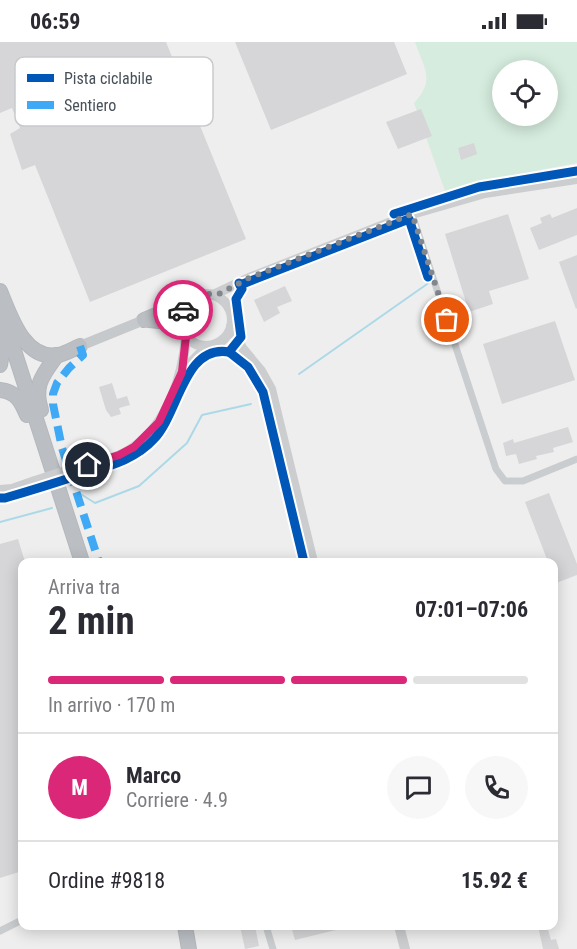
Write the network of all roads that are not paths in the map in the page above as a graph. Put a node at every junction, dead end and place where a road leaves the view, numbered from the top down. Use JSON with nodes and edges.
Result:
{"nodes":[{"id":1,"x":577,"y":179,"type":"edge"},
{"id":2,"x":412,"y":214,"type":"junction"},
{"id":3,"x":234,"y":286,"type":"junction"},
{"id":4,"x":0,"y":291,"type":"edge"},
{"id":5,"x":213,"y":295,"type":"junction"},
{"id":6,"x":189,"y":301,"type":"junction"},
{"id":7,"x":0,"y":307,"type":"edge"},
{"id":8,"x":231,"y":313,"type":"junction"},
{"id":9,"x":144,"y":320,"type":"junction"},
{"id":10,"x":231,"y":326,"type":"junction"},
{"id":11,"x":184,"y":332,"type":"junction"},
{"id":12,"x":0,"y":336,"type":"edge"},
{"id":13,"x":219,"y":342,"type":"junction"},
{"id":14,"x":80,"y":346,"type":"joint"},
{"id":15,"x":207,"y":346,"type":"junction"},
{"id":16,"x":242,"y":348,"type":"junction"},
{"id":17,"x":57,"y":355,"type":"junction"},
{"id":18,"x":0,"y":365,"type":"edge"},
{"id":19,"x":182,"y":372,"type":"junction"},
{"id":20,"x":0,"y":390,"type":"edge"},
{"id":21,"x":577,"y":459,"type":"edge"},
{"id":22,"x":0,"y":490,"type":"edge"},
{"id":23,"x":62,"y":500,"type":"junction"},
{"id":24,"x":81,"y":558,"type":"edge"},
{"id":25,"x":312,"y":558,"type":"edge"},
{"id":26,"x":18,"y":922,"type":"edge"},
{"id":27,"x":186,"y":930,"type":"edge"},
{"id":28,"x":267,"y":930,"type":"edge"},
{"id":29,"x":400,"y":930,"type":"edge"},
{"id":30,"x":0,"y":931,"type":"edge"},
{"id":31,"x":189,"y":949,"type":"edge"},
{"id":32,"x":273,"y":949,"type":"edge"},
{"id":33,"x":405,"y":949,"type":"edge"}],
"edges":[{"from":1,"to":2,"type":"main road"},
{"from":2,"to":3,"type":"main road"},
{"from":2,"to":21,"type":"street"},
{"from":3,"to":5,"type":"main road"},
{"from":3,"to":8,"type":"main road"},
{"from":4,"to":17,"type":"highway"},
{"from":5,"to":6,"type":"main road"},
{"from":5,"to":8,"type":"main road"},
{"from":6,"to":9,"type":"highway"},
{"from":6,"to":11,"type":"main road"},
{"from":7,"to":23,"type":"highway"},
{"from":8,"to":10,"type":"main road"},
{"from":9,"to":11,"type":"highway"},
{"from":9,"to":14,"type":"main road"},
{"from":10,"to":13,"type":"main road"},
{"from":10,"to":16,"type":"main road"},
{"from":11,"to":15,"type":"main road"},
{"from":11,"to":19,"type":"main road"},
{"from":12,"to":18,"type":"highway"},
{"from":13,"to":15,"type":"main road"},
{"from":13,"to":16,"type":"main road"},
{"from":14,"to":17,"type":"highway"},
{"from":15,"to":19,"type":"main road"},
{"from":16,"to":25,"type":"main road"},
{"from":17,"to":23,"type":"highway"},
{"from":19,"to":22,"type":"main road","bridge":true},
{"from":20,"to":23,"type":"highway"},
{"from":23,"to":24,"type":"highway"},
{"from":26,"to":30,"type":"street"},
{"from":27,"to":31,"type":"highway"},
{"from":28,"to":32,"type":"street"},
{"from":29,"to":33,"type":"main road"}]}
